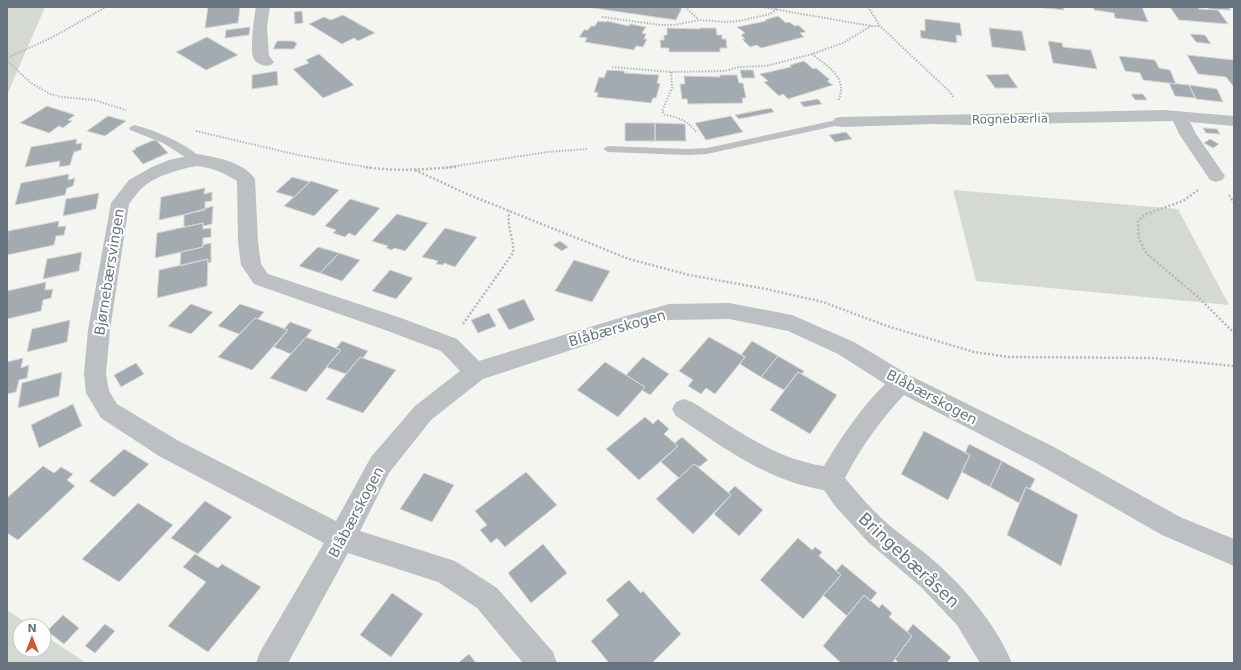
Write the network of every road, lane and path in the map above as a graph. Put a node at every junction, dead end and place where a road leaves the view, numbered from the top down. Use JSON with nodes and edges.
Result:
{"nodes":[{"id":1,"x":106,"y":7,"type":"edge"},
{"id":2,"x":264,"y":7,"type":"edge"},
{"id":3,"x":685,"y":7,"type":"edge"},
{"id":4,"x":762,"y":7,"type":"edge"},
{"id":5,"x":868,"y":7,"type":"edge"},
{"id":6,"x":778,"y":9,"type":"junction"},
{"id":7,"x":602,"y":17,"type":"dead end"},
{"id":8,"x":699,"y":20,"type":"junction"},
{"id":9,"x":871,"y":26,"type":"junction"},
{"id":10,"x":880,"y":26,"type":"junction"},
{"id":11,"x":812,"y":54,"type":"junction"},
{"id":12,"x":7,"y":58,"type":"edge"},
{"id":13,"x":7,"y":62,"type":"edge"},
{"id":14,"x":266,"y":62,"type":"dead end"},
{"id":15,"x":612,"y":67,"type":"dead end"},
{"id":16,"x":671,"y":72,"type":"junction"},
{"id":17,"x":129,"y":111,"type":"dead end"},
{"id":18,"x":1179,"y":116,"type":"junction"},
{"id":19,"x":970,"y":120,"type":"junction"},
{"id":20,"x":1234,"y":121,"type":"edge"},
{"id":21,"x":842,"y":122,"type":"junction"},
{"id":22,"x":134,"y":128,"type":"dead end"},
{"id":23,"x":191,"y":130,"type":"dead end"},
{"id":24,"x":608,"y":149,"type":"joint"},
{"id":25,"x":707,"y":151,"type":"junction"},
{"id":26,"x":197,"y":160,"type":"junction"},
{"id":27,"x":415,"y":170,"type":"junction"},
{"id":28,"x":1216,"y":176,"type":"joint"},
{"id":29,"x":510,"y":211,"type":"junction"},
{"id":30,"x":1234,"y":333,"type":"edge"},
{"id":31,"x":449,"y":345,"type":"junction"},
{"id":32,"x":1234,"y":366,"type":"edge"},
{"id":33,"x":475,"y":372,"type":"junction"},
{"id":34,"x":901,"y":382,"type":"junction"},
{"id":35,"x":684,"y":409,"type":"dead end"},
{"id":36,"x":832,"y":479,"type":"junction"},
{"id":37,"x":342,"y":538,"type":"junction"},
{"id":38,"x":1234,"y":553,"type":"edge"},
{"id":39,"x":271,"y":663,"type":"edge"},
{"id":40,"x":542,"y":663,"type":"edge"},
{"id":41,"x":997,"y":663,"type":"edge"}],
"edges":[{"from":1,"to":12,"type":"path"},
{"from":2,"to":14,"type":"street"},
{"from":3,"to":8,"type":"path"},
{"from":4,"to":6,"type":"path"},
{"from":5,"to":10,"type":"path"},
{"from":6,"to":8,"type":"path"},
{"from":6,"to":9,"type":"path"},
{"from":7,"to":8,"type":"path"},
{"from":9,"to":10,"type":"path"},
{"from":9,"to":11,"type":"path"},
{"from":10,"to":19,"type":"path"},
{"from":11,"to":16,"type":"path"},
{"from":11,"to":21,"type":"path"},
{"from":13,"to":17,"type":"path"},
{"from":15,"to":16,"type":"path"},
{"from":16,"to":25,"type":"path"},
{"from":18,"to":19,"type":"street","name":"Rognebærlia"},
{"from":18,"to":20,"type":"street","name":"Rognebærlia"},
{"from":18,"to":28,"type":"street"},
{"from":19,"to":21,"type":"street","name":"Rognebærlia"},
{"from":21,"to":25,"type":"lane"},
{"from":22,"to":26,"type":"lane"},
{"from":23,"to":27,"type":"path"},
{"from":24,"to":25,"type":"lane"},
{"from":24,"to":27,"type":"path"},
{"from":26,"to":31,"type":"street","name":"Bjørnebærsvingen"},
{"from":26,"to":37,"type":"street","name":"Bjørnebærsvingen"},
{"from":27,"to":29,"type":"path"},
{"from":28,"to":30,"type":"path"},
{"from":29,"to":31,"type":"path"},
{"from":29,"to":32,"type":"path"},
{"from":31,"to":33,"type":"street","name":"Bjørnebærsvingen"},
{"from":33,"to":34,"type":"street","name":"Blåbærskogen"},
{"from":33,"to":37,"type":"street","name":"Blåbærskogen"},
{"from":34,"to":36,"type":"street"},
{"from":34,"to":38,"type":"street","name":"Blåbærskogen"},
{"from":35,"to":36,"type":"street"},
{"from":36,"to":41,"type":"street","name":"Bringebæråsen"},
{"from":37,"to":39,"type":"street","name":"Blåbærskogen"},
{"from":37,"to":40,"type":"street","name":"Bjørnebærsvingen"}]}
